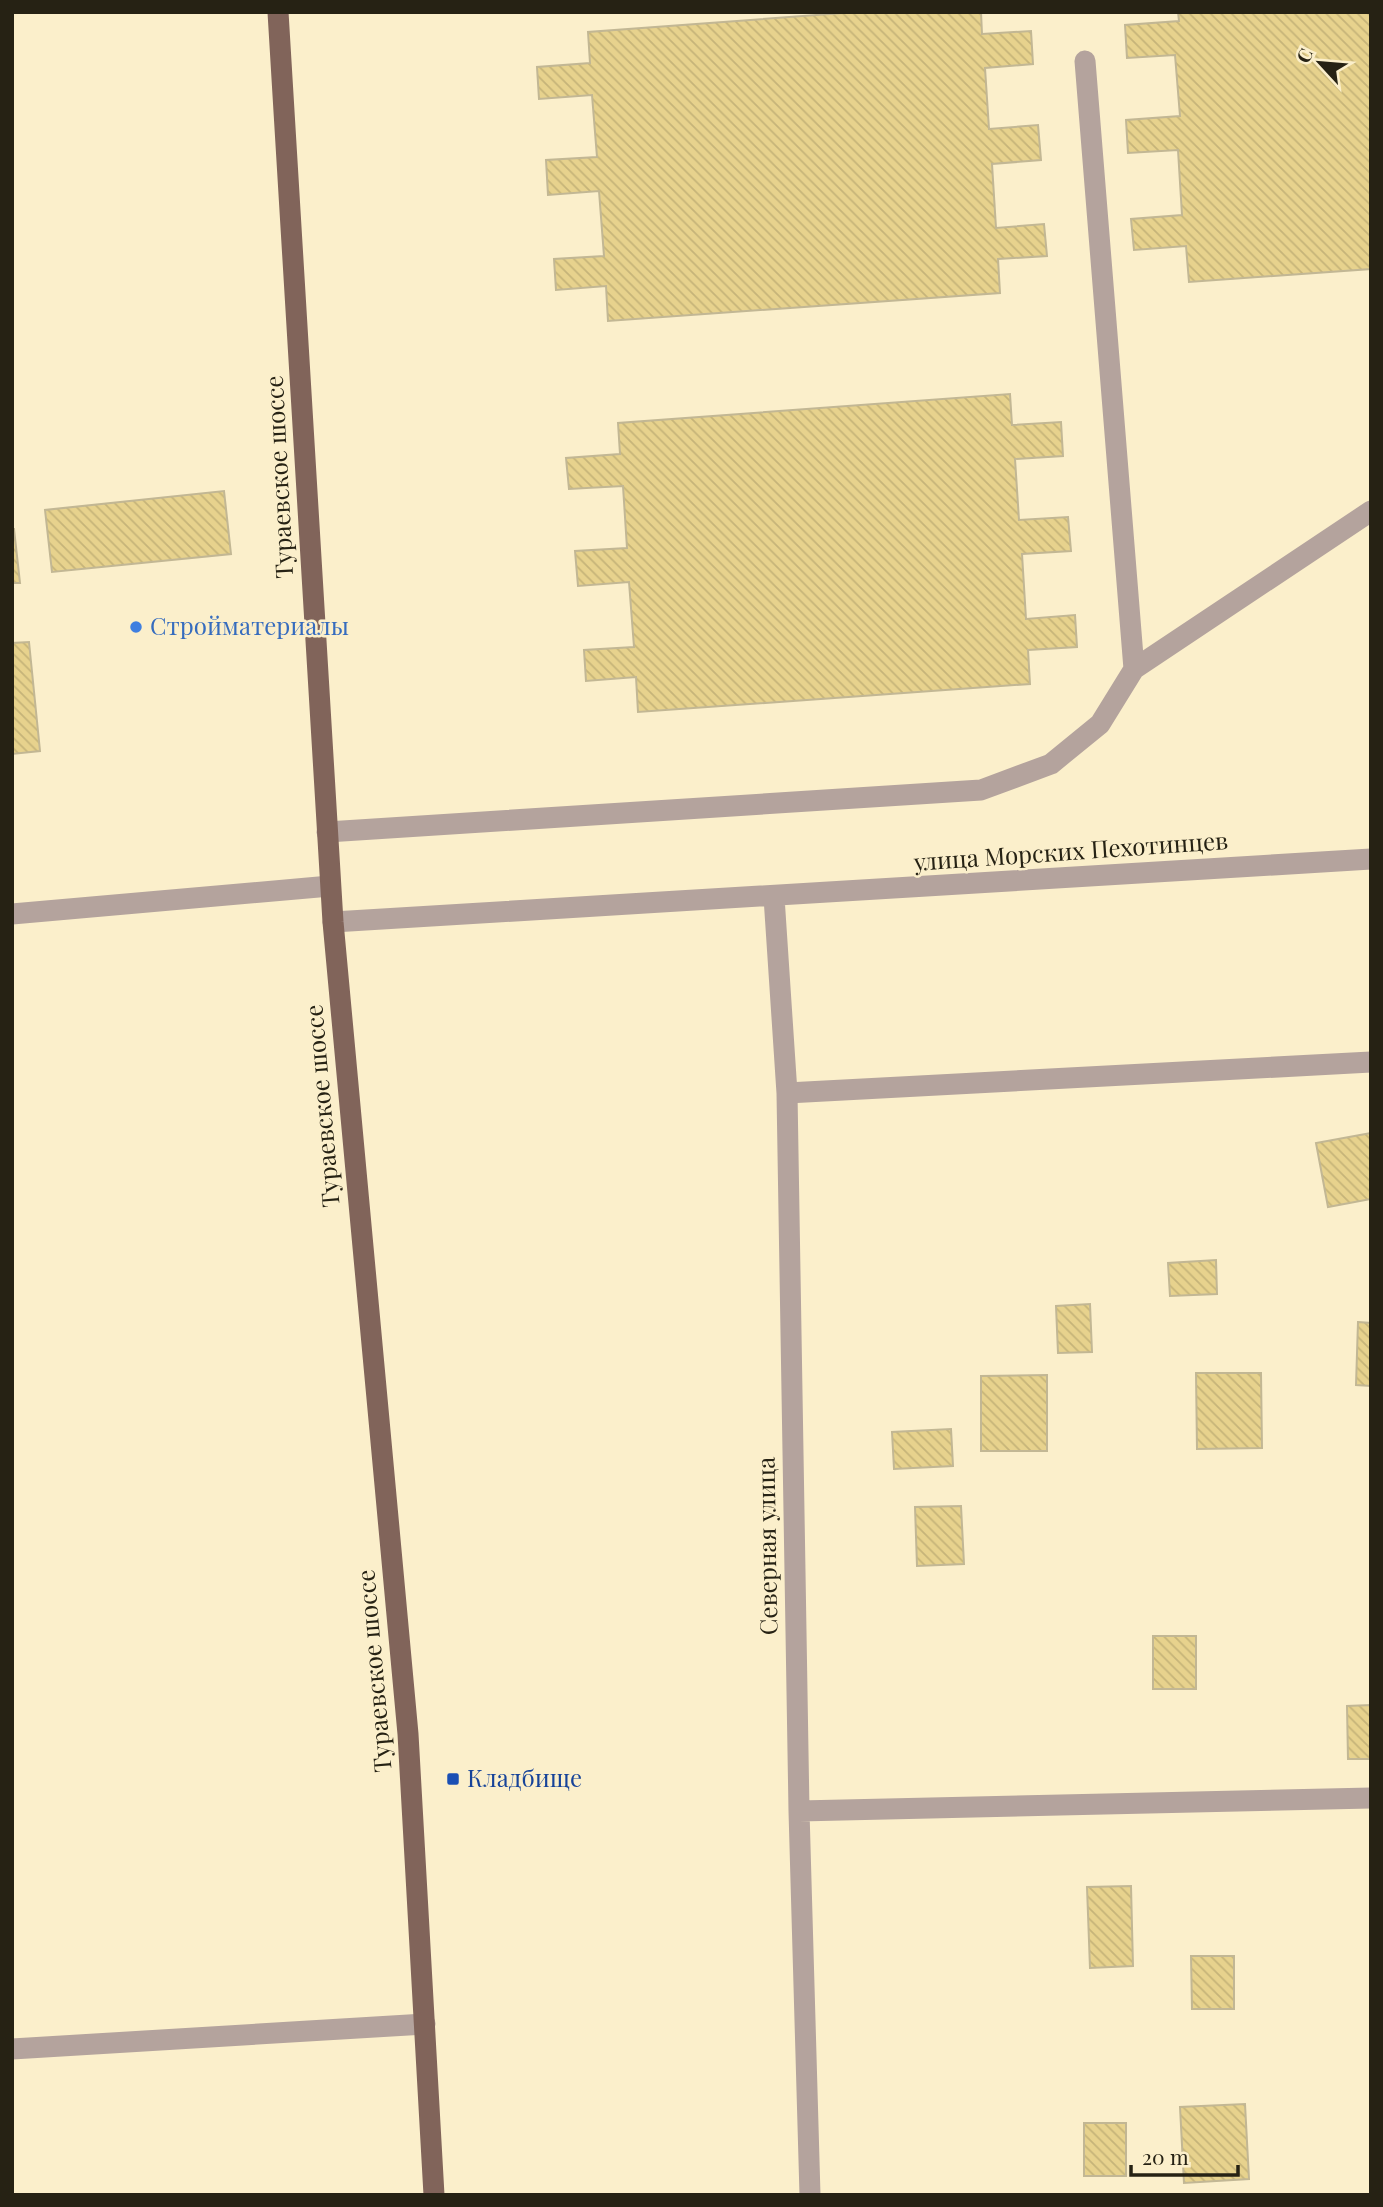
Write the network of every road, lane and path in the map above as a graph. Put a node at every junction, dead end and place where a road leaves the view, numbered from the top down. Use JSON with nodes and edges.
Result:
{"nodes":[{"id":1,"x":278,"y":12,"type":"edge"},
{"id":2,"x":1085,"y":61,"type":"dead end"},
{"id":3,"x":1371,"y":511,"type":"edge"},
{"id":4,"x":1134,"y":668,"type":"junction"},
{"id":5,"x":327,"y":832,"type":"junction"},
{"id":6,"x":1371,"y":859,"type":"edge"},
{"id":7,"x":330,"y":886,"type":"junction"},
{"id":8,"x":774,"y":897,"type":"junction"},
{"id":9,"x":12,"y":914,"type":"edge"},
{"id":10,"x":332,"y":922,"type":"junction"},
{"id":11,"x":1371,"y":1062,"type":"edge"},
{"id":12,"x":787,"y":1093,"type":"junction"},
{"id":13,"x":1371,"y":1798,"type":"edge"},
{"id":14,"x":799,"y":1811,"type":"junction"},
{"id":15,"x":425,"y":2024,"type":"junction"},
{"id":16,"x":12,"y":2049,"type":"edge"},
{"id":17,"x":434,"y":2195,"type":"edge"},
{"id":18,"x":810,"y":2195,"type":"edge"}],
"edges":[{"from":1,"to":5,"type":"main road","name":"Тураевское шоссе"},
{"from":2,"to":4,"type":"street"},
{"from":3,"to":4,"type":"street"},
{"from":4,"to":5,"type":"street"},
{"from":5,"to":7,"type":"main road","name":"Тураевское шоссе"},
{"from":6,"to":8,"type":"street","name":"улица Морских Пехотинцев"},
{"from":7,"to":9,"type":"street"},
{"from":7,"to":10,"type":"main road","name":"Тураевское шоссе"},
{"from":8,"to":10,"type":"street","name":"улица Морских Пехотинцев"},
{"from":8,"to":12,"type":"street","name":"Северная улица"},
{"from":10,"to":15,"type":"main road","name":"Тураевское шоссе"},
{"from":11,"to":12,"type":"street"},
{"from":12,"to":14,"type":"street","name":"Северная улица"},
{"from":13,"to":14,"type":"street"},
{"from":14,"to":18,"type":"street","name":"Северная улица"},
{"from":15,"to":16,"type":"street"},
{"from":15,"to":17,"type":"main road","name":"Тураевское шоссе"}]}
